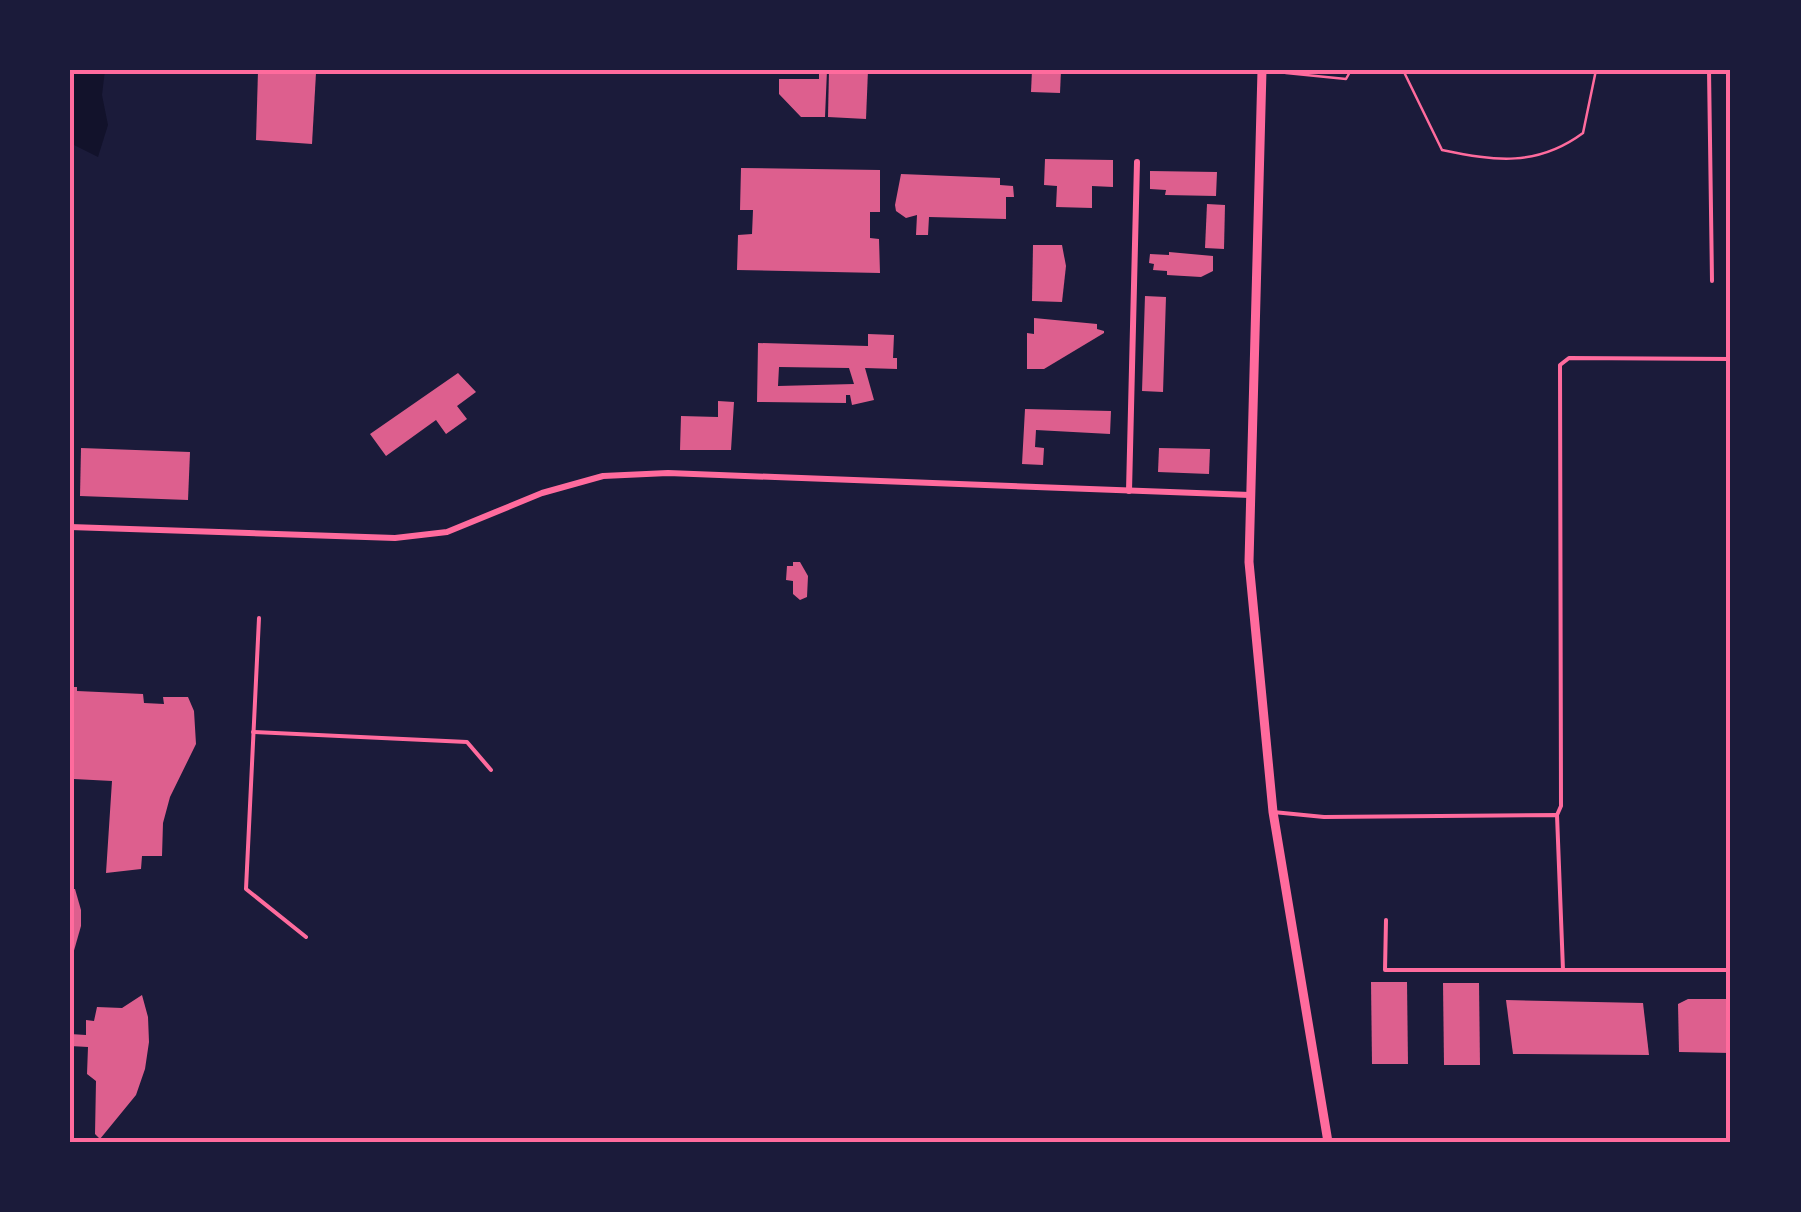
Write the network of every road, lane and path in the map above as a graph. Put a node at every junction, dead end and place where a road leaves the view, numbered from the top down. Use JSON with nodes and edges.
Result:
{"nodes":[{"id":1,"x":1262,"y":70,"type":"edge"},
{"id":2,"x":1351,"y":70,"type":"edge"},
{"id":3,"x":1403,"y":70,"type":"edge"},
{"id":4,"x":1596,"y":70,"type":"edge"},
{"id":5,"x":1710,"y":70,"type":"edge"},
{"id":6,"x":1286,"y":74,"type":"dead end"},
{"id":7,"x":1137,"y":162,"type":"dead end"},
{"id":8,"x":1712,"y":281,"type":"dead end"},
{"id":9,"x":1731,"y":360,"type":"edge"},
{"id":10,"x":1129,"y":490,"type":"junction"},
{"id":11,"x":1250,"y":495,"type":"junction"},
{"id":12,"x":70,"y":526,"type":"edge"},
{"id":13,"x":259,"y":618,"type":"dead end"},
{"id":14,"x":253,"y":732,"type":"junction"},
{"id":15,"x":491,"y":770,"type":"dead end"},
{"id":16,"x":1273,"y":812,"type":"junction"},
{"id":17,"x":1557,"y":816,"type":"junction"},
{"id":18,"x":1386,"y":920,"type":"dead end"},
{"id":19,"x":306,"y":937,"type":"dead end"},
{"id":20,"x":1563,"y":970,"type":"junction"},
{"id":21,"x":1731,"y":970,"type":"edge"},
{"id":22,"x":1328,"y":1142,"type":"edge"}],
"edges":[{"from":1,"to":11,"type":"main road"},
{"from":2,"to":6,"type":"path"},
{"from":3,"to":4,"type":"path"},
{"from":5,"to":8,"type":"lane"},
{"from":7,"to":10,"type":"street"},
{"from":9,"to":17,"type":"lane"},
{"from":10,"to":11,"type":"street"},
{"from":10,"to":12,"type":"street"},
{"from":11,"to":16,"type":"main road"},
{"from":13,"to":14,"type":"lane"},
{"from":14,"to":15,"type":"lane"},
{"from":14,"to":19,"type":"lane"},
{"from":16,"to":17,"type":"lane"},
{"from":16,"to":22,"type":"main road"},
{"from":17,"to":20,"type":"lane"},
{"from":18,"to":20,"type":"lane"},
{"from":20,"to":21,"type":"lane"}]}
